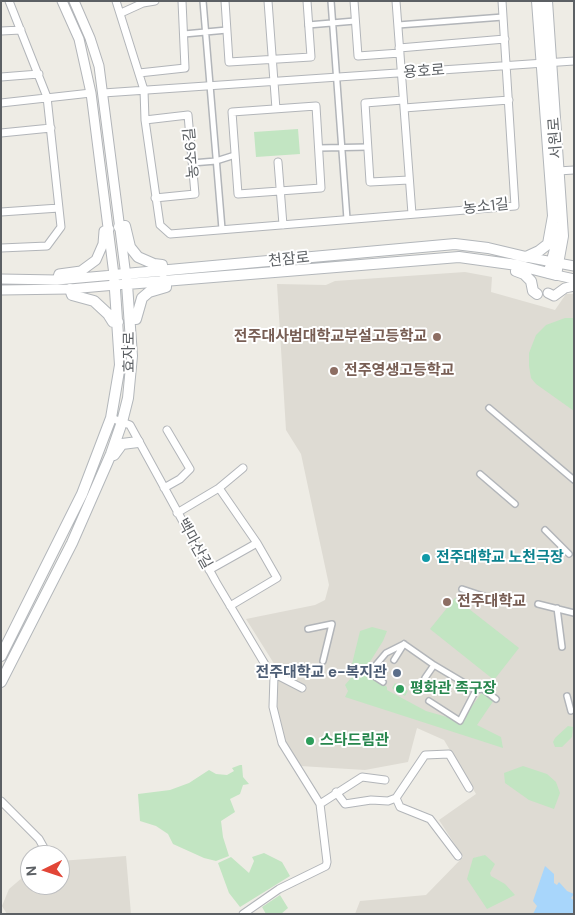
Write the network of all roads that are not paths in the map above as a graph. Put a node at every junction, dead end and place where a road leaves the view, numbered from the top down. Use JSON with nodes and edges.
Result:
{"nodes":[{"id":1,"x":9,"y":1,"type":"edge"},
{"id":2,"x":62,"y":1,"type":"edge"},
{"id":3,"x":74,"y":1,"type":"edge"},
{"id":4,"x":116,"y":1,"type":"edge"},
{"id":5,"x":155,"y":1,"type":"edge"},
{"id":6,"x":182,"y":1,"type":"edge"},
{"id":7,"x":203,"y":1,"type":"edge"},
{"id":8,"x":225,"y":1,"type":"edge"},
{"id":9,"x":268,"y":1,"type":"edge"},
{"id":10,"x":307,"y":1,"type":"edge"},
{"id":11,"x":331,"y":1,"type":"edge"},
{"id":12,"x":354,"y":1,"type":"edge"},
{"id":13,"x":396,"y":1,"type":"edge"},
{"id":14,"x":502,"y":1,"type":"edge"},
{"id":15,"x":537,"y":1,"type":"edge"},
{"id":16,"x":547,"y":1,"type":"edge"},
{"id":17,"x":121,"y":13,"type":"junction"},
{"id":18,"x":503,"y":17,"type":"junction"},
{"id":19,"x":355,"y":21,"type":"junction"},
{"id":20,"x":333,"y":23,"type":"junction"},
{"id":21,"x":308,"y":24,"type":"junction"},
{"id":22,"x":398,"y":25,"type":"junction"},
{"id":23,"x":21,"y":30,"type":"junction"},
{"id":24,"x":227,"y":30,"type":"junction"},
{"id":25,"x":1,"y":31,"type":"edge"},
{"id":26,"x":206,"y":32,"type":"junction"},
{"id":27,"x":184,"y":34,"type":"junction"},
{"id":28,"x":505,"y":39,"type":"junction"},
{"id":29,"x":400,"y":50,"type":"junction"},
{"id":30,"x":272,"y":60,"type":"junction"},
{"id":31,"x":574,"y":61,"type":"edge"},
{"id":32,"x":546,"y":64,"type":"junction"},
{"id":33,"x":507,"y":66,"type":"junction"},
{"id":34,"x":139,"y":73,"type":"junction"},
{"id":35,"x":401,"y":73,"type":"junction"},
{"id":36,"x":39,"y":74,"type":"junction"},
{"id":37,"x":1,"y":77,"type":"edge"},
{"id":38,"x":337,"y":77,"type":"junction"},
{"id":39,"x":275,"y":82,"type":"junction"},
{"id":40,"x":210,"y":86,"type":"junction"},
{"id":41,"x":144,"y":90,"type":"junction"},
{"id":42,"x":103,"y":93,"type":"junction"},
{"id":43,"x":91,"y":94,"type":"junction"},
{"id":44,"x":47,"y":98,"type":"junction"},
{"id":45,"x":509,"y":100,"type":"junction"},
{"id":46,"x":1,"y":103,"type":"edge"},
{"id":47,"x":404,"y":104,"type":"junction"},
{"id":48,"x":276,"y":109,"type":"junction"},
{"id":49,"x":145,"y":120,"type":"junction"},
{"id":50,"x":51,"y":128,"type":"junction"},
{"id":51,"x":1,"y":132,"type":"edge"},
{"id":52,"x":368,"y":147,"type":"junction"},
{"id":53,"x":319,"y":148,"type":"junction"},
{"id":54,"x":342,"y":149,"type":"junction"},
{"id":55,"x":235,"y":155,"type":"junction"},
{"id":56,"x":216,"y":161,"type":"junction"},
{"id":57,"x":278,"y":162,"type":"dead end"},
{"id":58,"x":192,"y":163,"type":"junction"},
{"id":59,"x":574,"y":170,"type":"edge"},
{"id":60,"x":558,"y":171,"type":"junction"},
{"id":61,"x":409,"y":180,"type":"junction"},
{"id":62,"x":280,"y":191,"type":"junction"},
{"id":63,"x":156,"y":198,"type":"junction"},
{"id":64,"x":59,"y":208,"type":"junction"},
{"id":65,"x":2,"y":212,"type":"edge"},
{"id":66,"x":412,"y":214,"type":"junction"},
{"id":67,"x":553,"y":216,"type":"junction"},
{"id":68,"x":347,"y":219,"type":"junction"},
{"id":69,"x":282,"y":224,"type":"junction"},
{"id":70,"x":114,"y":228,"type":"junction"},
{"id":71,"x":222,"y":230,"type":"junction"},
{"id":72,"x":2,"y":248,"type":"edge"},
{"id":73,"x":526,"y":257,"type":"junction"},
{"id":74,"x":555,"y":262,"type":"junction"},
{"id":75,"x":517,"y":265,"type":"junction"},
{"id":76,"x":574,"y":266,"type":"edge"},
{"id":77,"x":552,"y":274,"type":"junction"},
{"id":78,"x":164,"y":277,"type":"junction"},
{"id":79,"x":1,"y":279,"type":"edge"},
{"id":80,"x":126,"y":279,"type":"junction"},
{"id":81,"x":574,"y":279,"type":"edge"},
{"id":82,"x":57,"y":280,"type":"junction"},
{"id":83,"x":115,"y":280,"type":"junction"},
{"id":84,"x":574,"y":286,"type":"edge"},
{"id":85,"x":70,"y":289,"type":"junction"},
{"id":86,"x":1,"y":290,"type":"edge"},
{"id":87,"x":542,"y":294,"type":"joint"},
{"id":88,"x":130,"y":319,"type":"junction"},
{"id":89,"x":118,"y":322,"type":"junction"},
{"id":90,"x":488,"y":408,"type":"dead end"},
{"id":91,"x":111,"y":418,"type":"junction"},
{"id":92,"x":122,"y":422,"type":"junction"},
{"id":93,"x":167,"y":430,"type":"dead end"},
{"id":94,"x":138,"y":442,"type":"junction"},
{"id":95,"x":111,"y":454,"type":"junction"},
{"id":96,"x":243,"y":468,"type":"dead end"},
{"id":97,"x":480,"y":474,"type":"dead end"},
{"id":98,"x":574,"y":480,"type":"edge"},
{"id":99,"x":164,"y":488,"type":"junction"},
{"id":100,"x":219,"y":488,"type":"junction"},
{"id":101,"x":515,"y":504,"type":"dead end"},
{"id":102,"x":177,"y":513,"type":"junction"},
{"id":103,"x":544,"y":530,"type":"dead end"},
{"id":104,"x":257,"y":543,"type":"junction"},
{"id":105,"x":569,"y":554,"type":"dead end"},
{"id":106,"x":209,"y":570,"type":"junction"},
{"id":107,"x":462,"y":589,"type":"dead end"},
{"id":108,"x":492,"y":599,"type":"dead end"},
{"id":109,"x":538,"y":604,"type":"dead end"},
{"id":110,"x":230,"y":606,"type":"junction"},
{"id":111,"x":557,"y":608,"type":"junction"},
{"id":112,"x":574,"y":613,"type":"edge"},
{"id":113,"x":308,"y":629,"type":"dead end"},
{"id":114,"x":404,"y":644,"type":"junction"},
{"id":115,"x":562,"y":647,"type":"dead end"},
{"id":116,"x":1,"y":656,"type":"edge"},
{"id":117,"x":394,"y":660,"type":"dead end"},
{"id":118,"x":323,"y":661,"type":"dead end"},
{"id":119,"x":434,"y":665,"type":"junction"},
{"id":120,"x":274,"y":676,"type":"junction"},
{"id":121,"x":425,"y":678,"type":"dead end"},
{"id":122,"x":1,"y":682,"type":"edge"},
{"id":123,"x":382,"y":682,"type":"dead end"},
{"id":124,"x":302,"y":688,"type":"dead end"},
{"id":125,"x":476,"y":690,"type":"junction"},
{"id":126,"x":568,"y":696,"type":"dead end"},
{"id":127,"x":496,"y":699,"type":"dead end"},
{"id":128,"x":429,"y":701,"type":"dead end"},
{"id":129,"x":571,"y":707,"type":"edge"},
{"id":130,"x":385,"y":780,"type":"dead end"},
{"id":131,"x":469,"y":788,"type":"dead end"},
{"id":132,"x":336,"y":792,"type":"junction"},
{"id":133,"x":396,"y":798,"type":"junction"},
{"id":134,"x":1,"y":801,"type":"edge"},
{"id":135,"x":320,"y":804,"type":"junction"},
{"id":136,"x":42,"y":845,"type":"edge"},
{"id":137,"x":458,"y":856,"type":"dead end"},
{"id":138,"x":243,"y":914,"type":"edge"}],
"edges":[{"from":1,"to":23,"type":"street"},
{"from":2,"to":43,"type":"street","name":"효자로"},
{"from":3,"to":42,"type":"street","name":"효자로"},
{"from":4,"to":17,"type":"street"},
{"from":5,"to":17,"type":"street"},
{"from":6,"to":27,"type":"street"},
{"from":7,"to":26,"type":"street"},
{"from":8,"to":24,"type":"street"},
{"from":9,"to":30,"type":"street"},
{"from":10,"to":21,"type":"street"},
{"from":11,"to":20,"type":"street"},
{"from":12,"to":19,"type":"street"},
{"from":13,"to":22,"type":"street"},
{"from":14,"to":18,"type":"street","name":"농소1길"},
{"from":15,"to":32,"type":"main road","name":"서원로"},
{"from":16,"to":32,"type":"main road","name":"서원로"},
{"from":17,"to":34,"type":"street"},
{"from":18,"to":22,"type":"street"},
{"from":18,"to":28,"type":"street","name":"농소1길"},
{"from":19,"to":20,"type":"street"},
{"from":19,"to":29,"type":"street"},
{"from":20,"to":21,"type":"street"},
{"from":20,"to":38,"type":"street"},
{"from":21,"to":30,"type":"street"},
{"from":22,"to":29,"type":"street"},
{"from":23,"to":25,"type":"street"},
{"from":23,"to":36,"type":"street"},
{"from":24,"to":26,"type":"street"},
{"from":24,"to":30,"type":"street"},
{"from":26,"to":27,"type":"street"},
{"from":26,"to":40,"type":"street"},
{"from":27,"to":34,"type":"street"},
{"from":28,"to":29,"type":"street"},
{"from":28,"to":33,"type":"street","name":"농소1길"},
{"from":29,"to":35,"type":"street"},
{"from":30,"to":39,"type":"street"},
{"from":31,"to":32,"type":"street","name":"용호로"},
{"from":32,"to":33,"type":"street","name":"용호로"},
{"from":32,"to":60,"type":"main road","name":"서원로"},
{"from":32,"to":67,"type":"main road","name":"서원로"},
{"from":33,"to":35,"type":"street","name":"용호로"},
{"from":33,"to":45,"type":"street","name":"농소1길"},
{"from":34,"to":41,"type":"street"},
{"from":35,"to":38,"type":"street","name":"용호로"},
{"from":35,"to":47,"type":"street"},
{"from":36,"to":37,"type":"street"},
{"from":36,"to":44,"type":"street"},
{"from":38,"to":39,"type":"street","name":"용호로"},
{"from":38,"to":54,"type":"street"},
{"from":39,"to":40,"type":"street","name":"용호로"},
{"from":39,"to":48,"type":"street"},
{"from":40,"to":41,"type":"street","name":"용호로"},
{"from":40,"to":56,"type":"street"},
{"from":41,"to":42,"type":"street","name":"용호로"},
{"from":41,"to":49,"type":"street"},
{"from":42,"to":70,"type":"street","name":"효자로"},
{"from":43,"to":44,"type":"street"},
{"from":43,"to":70,"type":"street","name":"효자로"},
{"from":44,"to":46,"type":"street"},
{"from":44,"to":50,"type":"street"},
{"from":45,"to":47,"type":"street"},
{"from":45,"to":66,"type":"street","name":"농소1길"},
{"from":47,"to":52,"type":"street"},
{"from":47,"to":61,"type":"street"},
{"from":48,"to":53,"type":"street"},
{"from":48,"to":55,"type":"street"},
{"from":49,"to":58,"type":"street","name":"농소6길"},
{"from":49,"to":63,"type":"street"},
{"from":50,"to":51,"type":"street"},
{"from":50,"to":64,"type":"street"},
{"from":52,"to":54,"type":"street"},
{"from":52,"to":61,"type":"street"},
{"from":53,"to":54,"type":"street"},
{"from":53,"to":62,"type":"street"},
{"from":54,"to":68,"type":"street"},
{"from":55,"to":56,"type":"street"},
{"from":55,"to":62,"type":"street"},
{"from":56,"to":58,"type":"street"},
{"from":56,"to":71,"type":"street"},
{"from":57,"to":62,"type":"street"},
{"from":58,"to":63,"type":"street","name":"농소6길"},
{"from":59,"to":60,"type":"street"},
{"from":60,"to":74,"type":"main road","name":"서원로"},
{"from":61,"to":66,"type":"street"},
{"from":62,"to":69,"type":"street"},
{"from":63,"to":71,"type":"street"},
{"from":64,"to":65,"type":"street"},
{"from":64,"to":72,"type":"street"},
{"from":66,"to":68,"type":"street"},
{"from":67,"to":73,"type":"main road"},
{"from":67,"to":74,"type":"street","name":"서원로"},
{"from":68,"to":69,"type":"street"},
{"from":69,"to":71,"type":"street"},
{"from":70,"to":78,"type":"main road"},
{"from":70,"to":80,"type":"street","name":"효자로"},
{"from":70,"to":82,"type":"street"},
{"from":70,"to":83,"type":"street","name":"효자로"},
{"from":73,"to":74,"type":"street","name":"천잠로"},
{"from":73,"to":78,"type":"main road","name":"천잠로"},
{"from":74,"to":76,"type":"street","name":"천잠로"},
{"from":74,"to":77,"type":"main road","name":"서원로"},
{"from":75,"to":77,"type":"main road","name":"천잠로"},
{"from":75,"to":78,"type":"main road","name":"천잠로"},
{"from":75,"to":87,"type":"main road"},
{"from":77,"to":81,"type":"street","name":"천잠로"},
{"from":78,"to":80,"type":"main road","name":"천잠로"},
{"from":78,"to":88,"type":"main road"},
{"from":79,"to":82,"type":"street","name":"천잠로"},
{"from":80,"to":83,"type":"main road","name":"천잠로"},
{"from":80,"to":88,"type":"main road","name":"효자로"},
{"from":82,"to":83,"type":"street","name":"천잠로"},
{"from":83,"to":85,"type":"street","name":"천잠로"},
{"from":83,"to":89,"type":"main road","name":"효자로"},
{"from":84,"to":87,"type":"street"},
{"from":85,"to":86,"type":"street","name":"천잠로"},
{"from":85,"to":89,"type":"main road"},
{"from":88,"to":92,"type":"main road","name":"효자로"},
{"from":89,"to":91,"type":"main road","name":"효자로"},
{"from":90,"to":98,"type":"street"},
{"from":91,"to":92,"type":"street"},
{"from":91,"to":116,"type":"main road","name":"효자로"},
{"from":92,"to":94,"type":"street","name":"백마산길"},
{"from":92,"to":95,"type":"main road","name":"효자로"},
{"from":93,"to":99,"type":"street"},
{"from":94,"to":95,"type":"main road"},
{"from":94,"to":99,"type":"street","name":"백마산길"},
{"from":95,"to":122,"type":"main road","name":"효자로"},
{"from":96,"to":100,"type":"street"},
{"from":97,"to":101,"type":"street"},
{"from":99,"to":102,"type":"street","name":"백마산길"},
{"from":100,"to":102,"type":"street"},
{"from":100,"to":104,"type":"street"},
{"from":102,"to":106,"type":"street","name":"백마산길"},
{"from":103,"to":105,"type":"street"},
{"from":104,"to":106,"type":"street"},
{"from":104,"to":110,"type":"street"},
{"from":106,"to":110,"type":"street","name":"백마산길"},
{"from":107,"to":108,"type":"street"},
{"from":109,"to":111,"type":"street"},
{"from":110,"to":120,"type":"street","name":"백마산길"},
{"from":111,"to":112,"type":"street"},
{"from":111,"to":115,"type":"street"},
{"from":113,"to":118,"type":"street"},
{"from":114,"to":117,"type":"street"},
{"from":114,"to":119,"type":"street"},
{"from":114,"to":123,"type":"street"},
{"from":119,"to":121,"type":"street"},
{"from":119,"to":125,"type":"street"},
{"from":120,"to":124,"type":"street"},
{"from":120,"to":135,"type":"street"},
{"from":125,"to":127,"type":"street"},
{"from":125,"to":128,"type":"street"},
{"from":126,"to":129,"type":"street"},
{"from":130,"to":132,"type":"street"},
{"from":131,"to":133,"type":"street"},
{"from":132,"to":133,"type":"street"},
{"from":132,"to":135,"type":"street"},
{"from":133,"to":137,"type":"street"},
{"from":134,"to":136,"type":"street"},
{"from":135,"to":138,"type":"street"}]}
